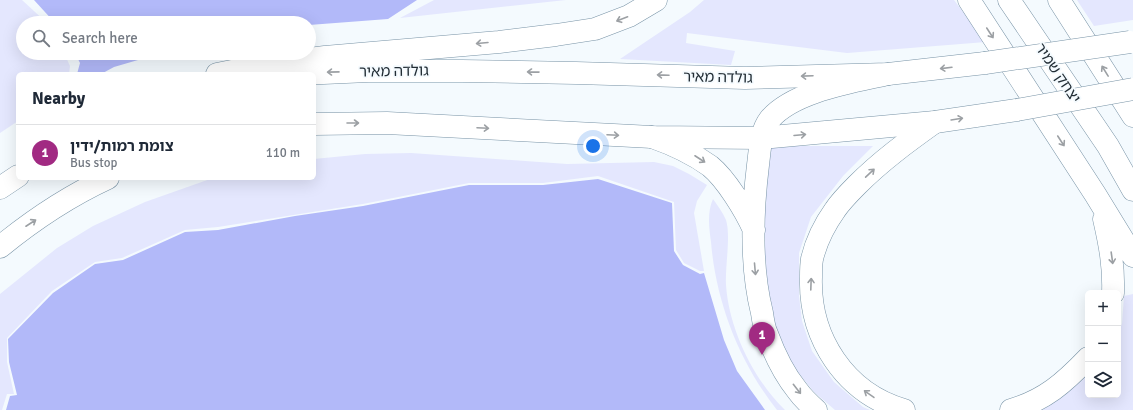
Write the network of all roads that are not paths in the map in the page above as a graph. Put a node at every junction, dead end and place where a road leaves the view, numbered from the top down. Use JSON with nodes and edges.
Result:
{"nodes":[{"id":1,"x":656,"y":0,"type":"edge"},
{"id":2,"x":969,"y":0,"type":"edge"},
{"id":3,"x":1009,"y":0,"type":"edge"},
{"id":4,"x":1059,"y":0,"type":"edge"},
{"id":5,"x":1132,"y":41,"type":"edge"},
{"id":6,"x":316,"y":58,"type":"edge"},
{"id":7,"x":301,"y":60,"type":"edge"},
{"id":8,"x":227,"y":72,"type":"edge"},
{"id":9,"x":316,"y":73,"type":"edge"},
{"id":10,"x":888,"y":74,"type":"junction"},
{"id":11,"x":1133,"y":89,"type":"edge"},
{"id":12,"x":1133,"y":116,"type":"edge"},
{"id":13,"x":934,"y":122,"type":"junction"},
{"id":14,"x":316,"y":124,"type":"edge"},
{"id":15,"x":652,"y":137,"type":"junction"},
{"id":16,"x":761,"y":138,"type":"junction"},
{"id":17,"x":16,"y":177,"type":"edge"},
{"id":18,"x":104,"y":180,"type":"edge"},
{"id":19,"x":0,"y":188,"type":"edge"},
{"id":20,"x":1133,"y":190,"type":"edge"},
{"id":21,"x":1095,"y":194,"type":"junction"},
{"id":22,"x":754,"y":230,"type":"junction"},
{"id":23,"x":0,"y":247,"type":"edge"},
{"id":24,"x":1133,"y":256,"type":"edge"},
{"id":25,"x":1113,"y":290,"type":"edge"},
{"id":26,"x":1085,"y":361,"type":"edge"},
{"id":27,"x":816,"y":410,"type":"edge"},
{"id":28,"x":904,"y":410,"type":"edge"},
{"id":29,"x":1011,"y":410,"type":"edge"}],
"edges":[{"from":1,"to":6,"type":"main road","one_way":true},
{"from":2,"to":21,"type":"main road","one_way":true},
{"from":3,"to":20,"type":"main road","name":"יצחק שמיר"},
{"from":12,"to":4,"type":"main road","one_way":true},
{"from":5,"to":10,"type":"main road","name":"גולדה מאיר","one_way":true,"bridge":true},
{"from":7,"to":8,"type":"main road","one_way":true},
{"from":10,"to":9,"type":"main road","name":"גולדה מאיר","one_way":true},
{"from":10,"to":16,"type":"main road"},
{"from":13,"to":11,"type":"main road","one_way":true,"bridge":true},
{"from":16,"to":13,"type":"main road","one_way":true},
{"from":28,"to":13,"type":"main road","one_way":true},
{"from":14,"to":15,"type":"main road","one_way":true},
{"from":15,"to":16,"type":"main road"},
{"from":15,"to":22,"type":"main road","one_way":true},
{"from":16,"to":22,"type":"main road"},
{"from":17,"to":19,"type":"main road"},
{"from":23,"to":18,"type":"main road","one_way":true},
{"from":21,"to":24,"type":"main road"},
{"from":21,"to":25,"type":"main road","one_way":true},
{"from":22,"to":27,"type":"main road","one_way":true},
{"from":26,"to":29,"type":"main road"}]}
